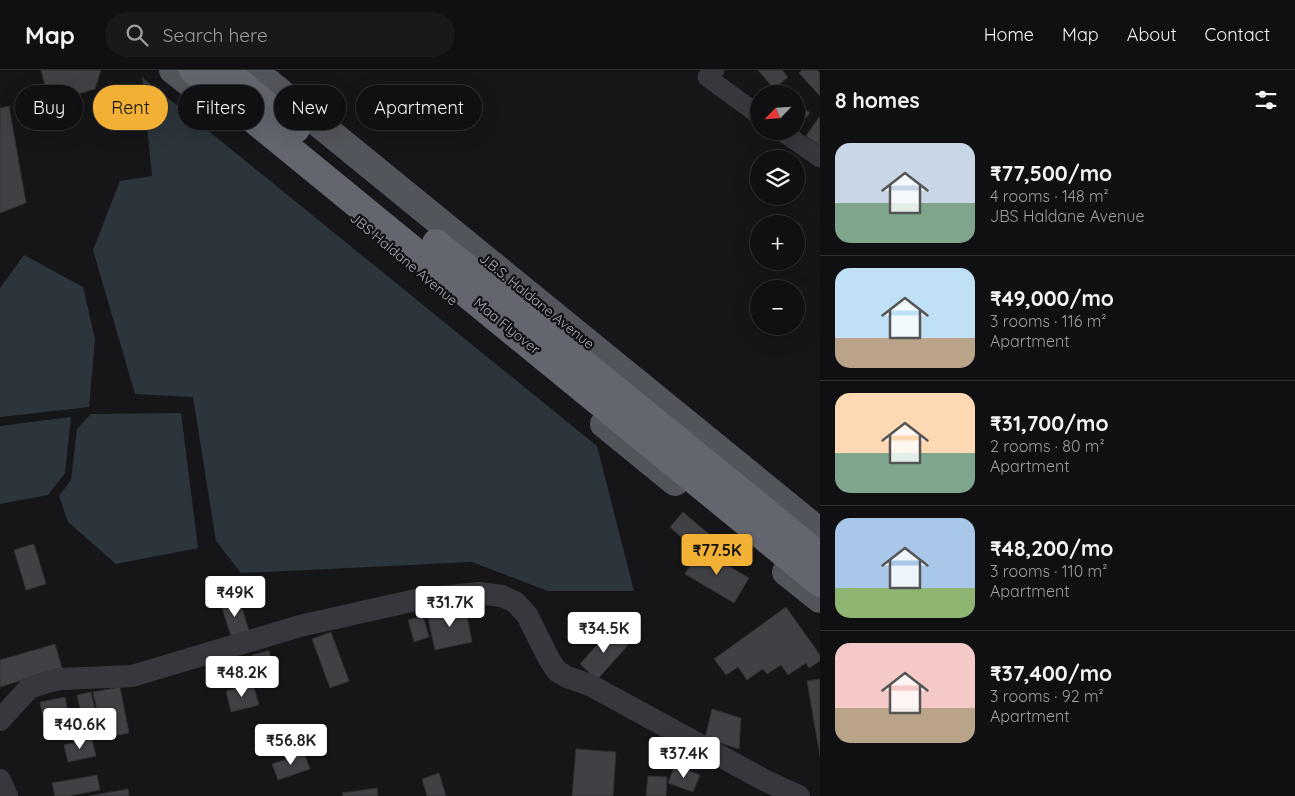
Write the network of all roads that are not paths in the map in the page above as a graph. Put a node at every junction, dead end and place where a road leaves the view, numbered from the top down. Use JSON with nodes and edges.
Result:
{"nodes":[{"id":1,"x":173,"y":70,"type":"edge"},
{"id":2,"x":193,"y":70,"type":"edge"},
{"id":3,"x":224,"y":70,"type":"edge"},
{"id":4,"x":253,"y":70,"type":"edge"},
{"id":5,"x":715,"y":70,"type":"edge"},
{"id":6,"x":750,"y":108,"type":"edge"},
{"id":7,"x":794,"y":140,"type":"edge"},
{"id":8,"x":820,"y":158,"type":"edge"},
{"id":9,"x":820,"y":532,"type":"edge"},
{"id":10,"x":820,"y":556,"type":"edge"},
{"id":11,"x":820,"y":583,"type":"edge"},
{"id":12,"x":820,"y":599,"type":"edge"},
{"id":13,"x":0,"y":720,"type":"edge"},
{"id":14,"x":0,"y":780,"type":"edge"},
{"id":15,"x":7,"y":796,"type":"edge"},
{"id":16,"x":799,"y":796,"type":"edge"}],
"edges":[{"from":1,"to":12,"type":"main road","name":"JBS Haldane Avenue"},
{"from":2,"to":11,"type":"highway","name":"Maa Flyover"},
{"from":3,"to":10,"type":"highway","name":"Maa Flyover"},
{"from":4,"to":9,"type":"main road","name":"J.B.S. Haldane Avenue"},
{"from":5,"to":6,"type":"street"},
{"from":7,"to":8,"type":"street"},
{"from":13,"to":16,"type":"street"},
{"from":14,"to":15,"type":"street"}]}
